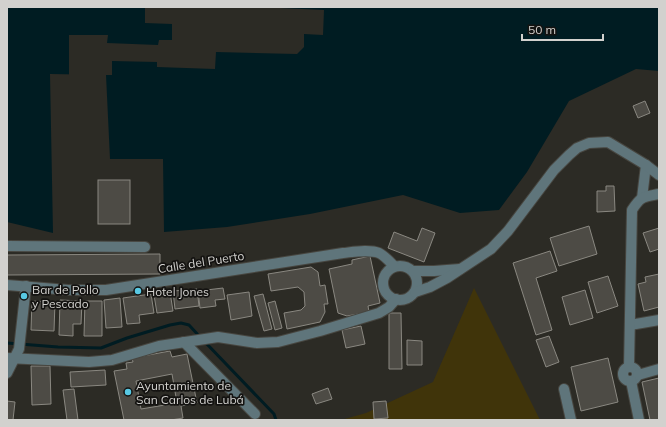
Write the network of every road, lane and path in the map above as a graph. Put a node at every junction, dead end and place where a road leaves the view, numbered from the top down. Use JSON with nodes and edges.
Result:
{"nodes":[{"id":1,"x":646,"y":165,"type":"junction"},
{"id":2,"x":659,"y":174,"type":"edge"},
{"id":3,"x":659,"y":194,"type":"edge"},
{"id":4,"x":642,"y":198,"type":"junction"},
{"id":5,"x":7,"y":246,"type":"edge"},
{"id":6,"x":145,"y":247,"type":"dead end"},
{"id":7,"x":394,"y":266,"type":"junction"},
{"id":8,"x":462,"y":269,"type":"junction"},
{"id":9,"x":412,"y":271,"type":"junction"},
{"id":10,"x":7,"y":285,"type":"edge"},
{"id":11,"x":26,"y":286,"type":"junction"},
{"id":12,"x":415,"y":292,"type":"junction"},
{"id":13,"x":396,"y":299,"type":"junction"},
{"id":14,"x":659,"y":320,"type":"edge"},
{"id":15,"x":630,"y":325,"type":"junction"},
{"id":16,"x":188,"y":341,"type":"junction"},
{"id":17,"x":11,"y":359,"type":"edge"},
{"id":18,"x":659,"y":369,"type":"edge"},
{"id":19,"x":7,"y":373,"type":"edge"},
{"id":20,"x":635,"y":378,"type":"junction"},
{"id":21,"x":564,"y":389,"type":"dead end"},
{"id":22,"x":255,"y":414,"type":"dead end"},
{"id":23,"x":571,"y":420,"type":"edge"},
{"id":24,"x":639,"y":420,"type":"edge"}],
"edges":[{"from":1,"to":2,"type":"street"},
{"from":1,"to":4,"type":"street"},
{"from":1,"to":8,"type":"street"},
{"from":3,"to":4,"type":"street"},
{"from":4,"to":15,"type":"street"},
{"from":5,"to":6,"type":"street"},
{"from":7,"to":9,"type":"street"},
{"from":7,"to":11,"type":"street","name":"Calle del Puerto"},
{"from":7,"to":13,"type":"street"},
{"from":8,"to":9,"type":"street"},
{"from":8,"to":12,"type":"street"},
{"from":9,"to":12,"type":"street"},
{"from":10,"to":11,"type":"street","name":"Calle del Puerto"},
{"from":11,"to":17,"type":"street"},
{"from":12,"to":13,"type":"street"},
{"from":13,"to":16,"type":"street"},
{"from":14,"to":15,"type":"street"},
{"from":15,"to":20,"type":"street"},
{"from":16,"to":17,"type":"street"},
{"from":16,"to":22,"type":"street"},
{"from":17,"to":19,"type":"street"},
{"from":18,"to":20,"type":"street"},
{"from":20,"to":24,"type":"street"},
{"from":21,"to":23,"type":"street"}]}
